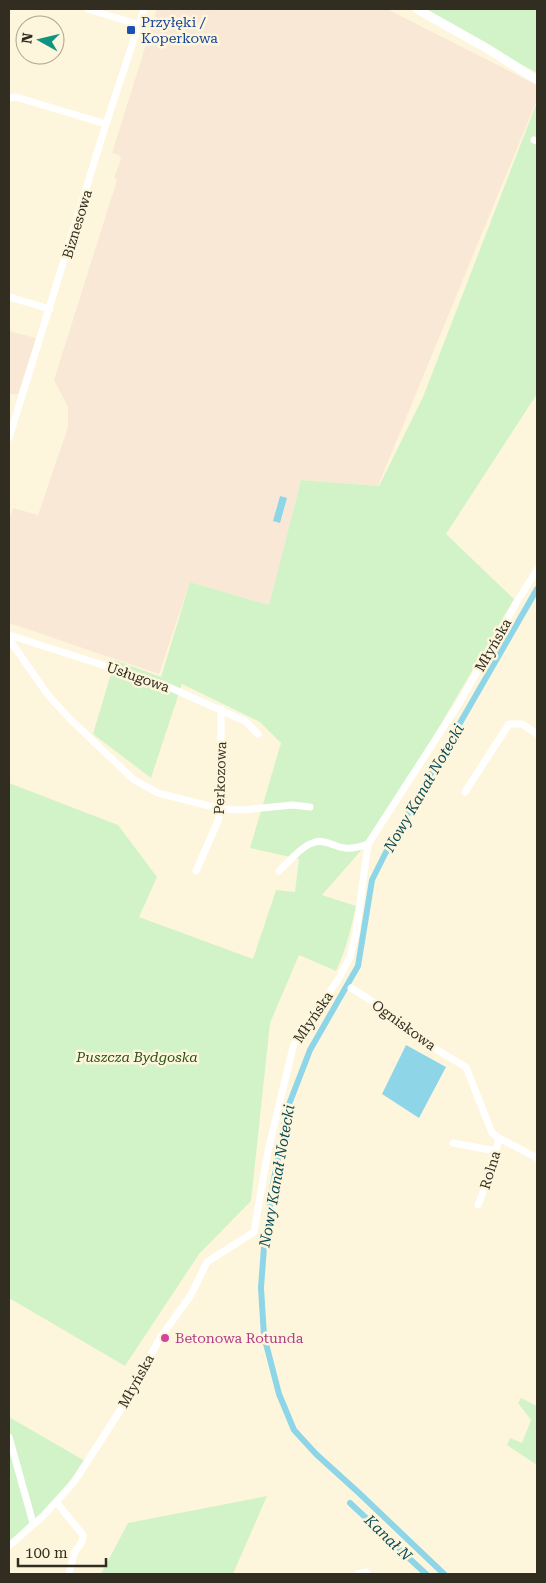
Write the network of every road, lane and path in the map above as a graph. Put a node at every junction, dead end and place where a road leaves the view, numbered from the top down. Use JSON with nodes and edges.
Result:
{"nodes":[{"id":1,"x":88,"y":9,"type":"edge"},
{"id":2,"x":144,"y":9,"type":"edge"},
{"id":3,"x":417,"y":9,"type":"edge"},
{"id":4,"x":139,"y":24,"type":"junction"},
{"id":5,"x":537,"y":80,"type":"edge"},
{"id":6,"x":9,"y":98,"type":"edge"},
{"id":7,"x":106,"y":124,"type":"junction"},
{"id":8,"x":9,"y":297,"type":"edge"},
{"id":9,"x":50,"y":308,"type":"junction"},
{"id":10,"x":9,"y":438,"type":"edge"},
{"id":11,"x":537,"y":570,"type":"edge"},
{"id":12,"x":9,"y":637,"type":"edge"},
{"id":13,"x":221,"y":709,"type":"junction"},
{"id":14,"x":258,"y":734,"type":"dead end"},
{"id":15,"x":537,"y":734,"type":"edge"},
{"id":16,"x":465,"y":792,"type":"dead end"},
{"id":17,"x":310,"y":807,"type":"dead end"},
{"id":18,"x":221,"y":809,"type":"junction"},
{"id":19,"x":368,"y":844,"type":"junction"},
{"id":20,"x":196,"y":871,"type":"dead end"},
{"id":21,"x":279,"y":871,"type":"dead end"},
{"id":22,"x":351,"y":988,"type":"dead end"},
{"id":23,"x":501,"y":1138,"type":"junction"},
{"id":24,"x":453,"y":1143,"type":"dead end"},
{"id":25,"x":496,"y":1151,"type":"junction"},
{"id":26,"x":537,"y":1158,"type":"edge"},
{"id":27,"x":478,"y":1205,"type":"dead end"},
{"id":28,"x":9,"y":1437,"type":"edge"},
{"id":29,"x":56,"y":1502,"type":"junction"},
{"id":30,"x":34,"y":1524,"type":"junction"},
{"id":31,"x":9,"y":1546,"type":"edge"},
{"id":32,"x":69,"y":1574,"type":"edge"},
{"id":33,"x":358,"y":1574,"type":"edge"},
{"id":34,"x":368,"y":1574,"type":"edge"}],
"edges":[{"from":1,"to":4,"type":"street"},
{"from":2,"to":4,"type":"street","name":"Biznesowa"},
{"from":3,"to":5,"type":"street"},
{"from":4,"to":7,"type":"street","name":"Biznesowa"},
{"from":6,"to":7,"type":"street"},
{"from":7,"to":9,"type":"street","name":"Biznesowa"},
{"from":8,"to":9,"type":"street"},
{"from":9,"to":10,"type":"street","name":"Biznesowa"},
{"from":11,"to":19,"type":"street","name":"Młyńska"},
{"from":12,"to":13,"type":"street","name":"Usługowa"},
{"from":12,"to":18,"type":"street"},
{"from":13,"to":14,"type":"street","name":"Usługowa"},
{"from":13,"to":18,"type":"street","name":"Perkozowa"},
{"from":15,"to":16,"type":"street"},
{"from":17,"to":18,"type":"street"},
{"from":18,"to":20,"type":"street","name":"Perkozowa"},
{"from":19,"to":21,"type":"street"},
{"from":19,"to":29,"type":"street","name":"Młyńska"},
{"from":22,"to":23,"type":"street","name":"Ogniskowa"},
{"from":23,"to":25,"type":"street","name":"Rolna"},
{"from":23,"to":26,"type":"street"},
{"from":24,"to":25,"type":"street"},
{"from":25,"to":27,"type":"street","name":"Rolna"},
{"from":28,"to":30,"type":"street"},
{"from":29,"to":30,"type":"street","name":"Młyńska"},
{"from":29,"to":32,"type":"street"},
{"from":30,"to":31,"type":"street","name":"Młyńska"},
{"from":33,"to":34,"type":"street"}]}
